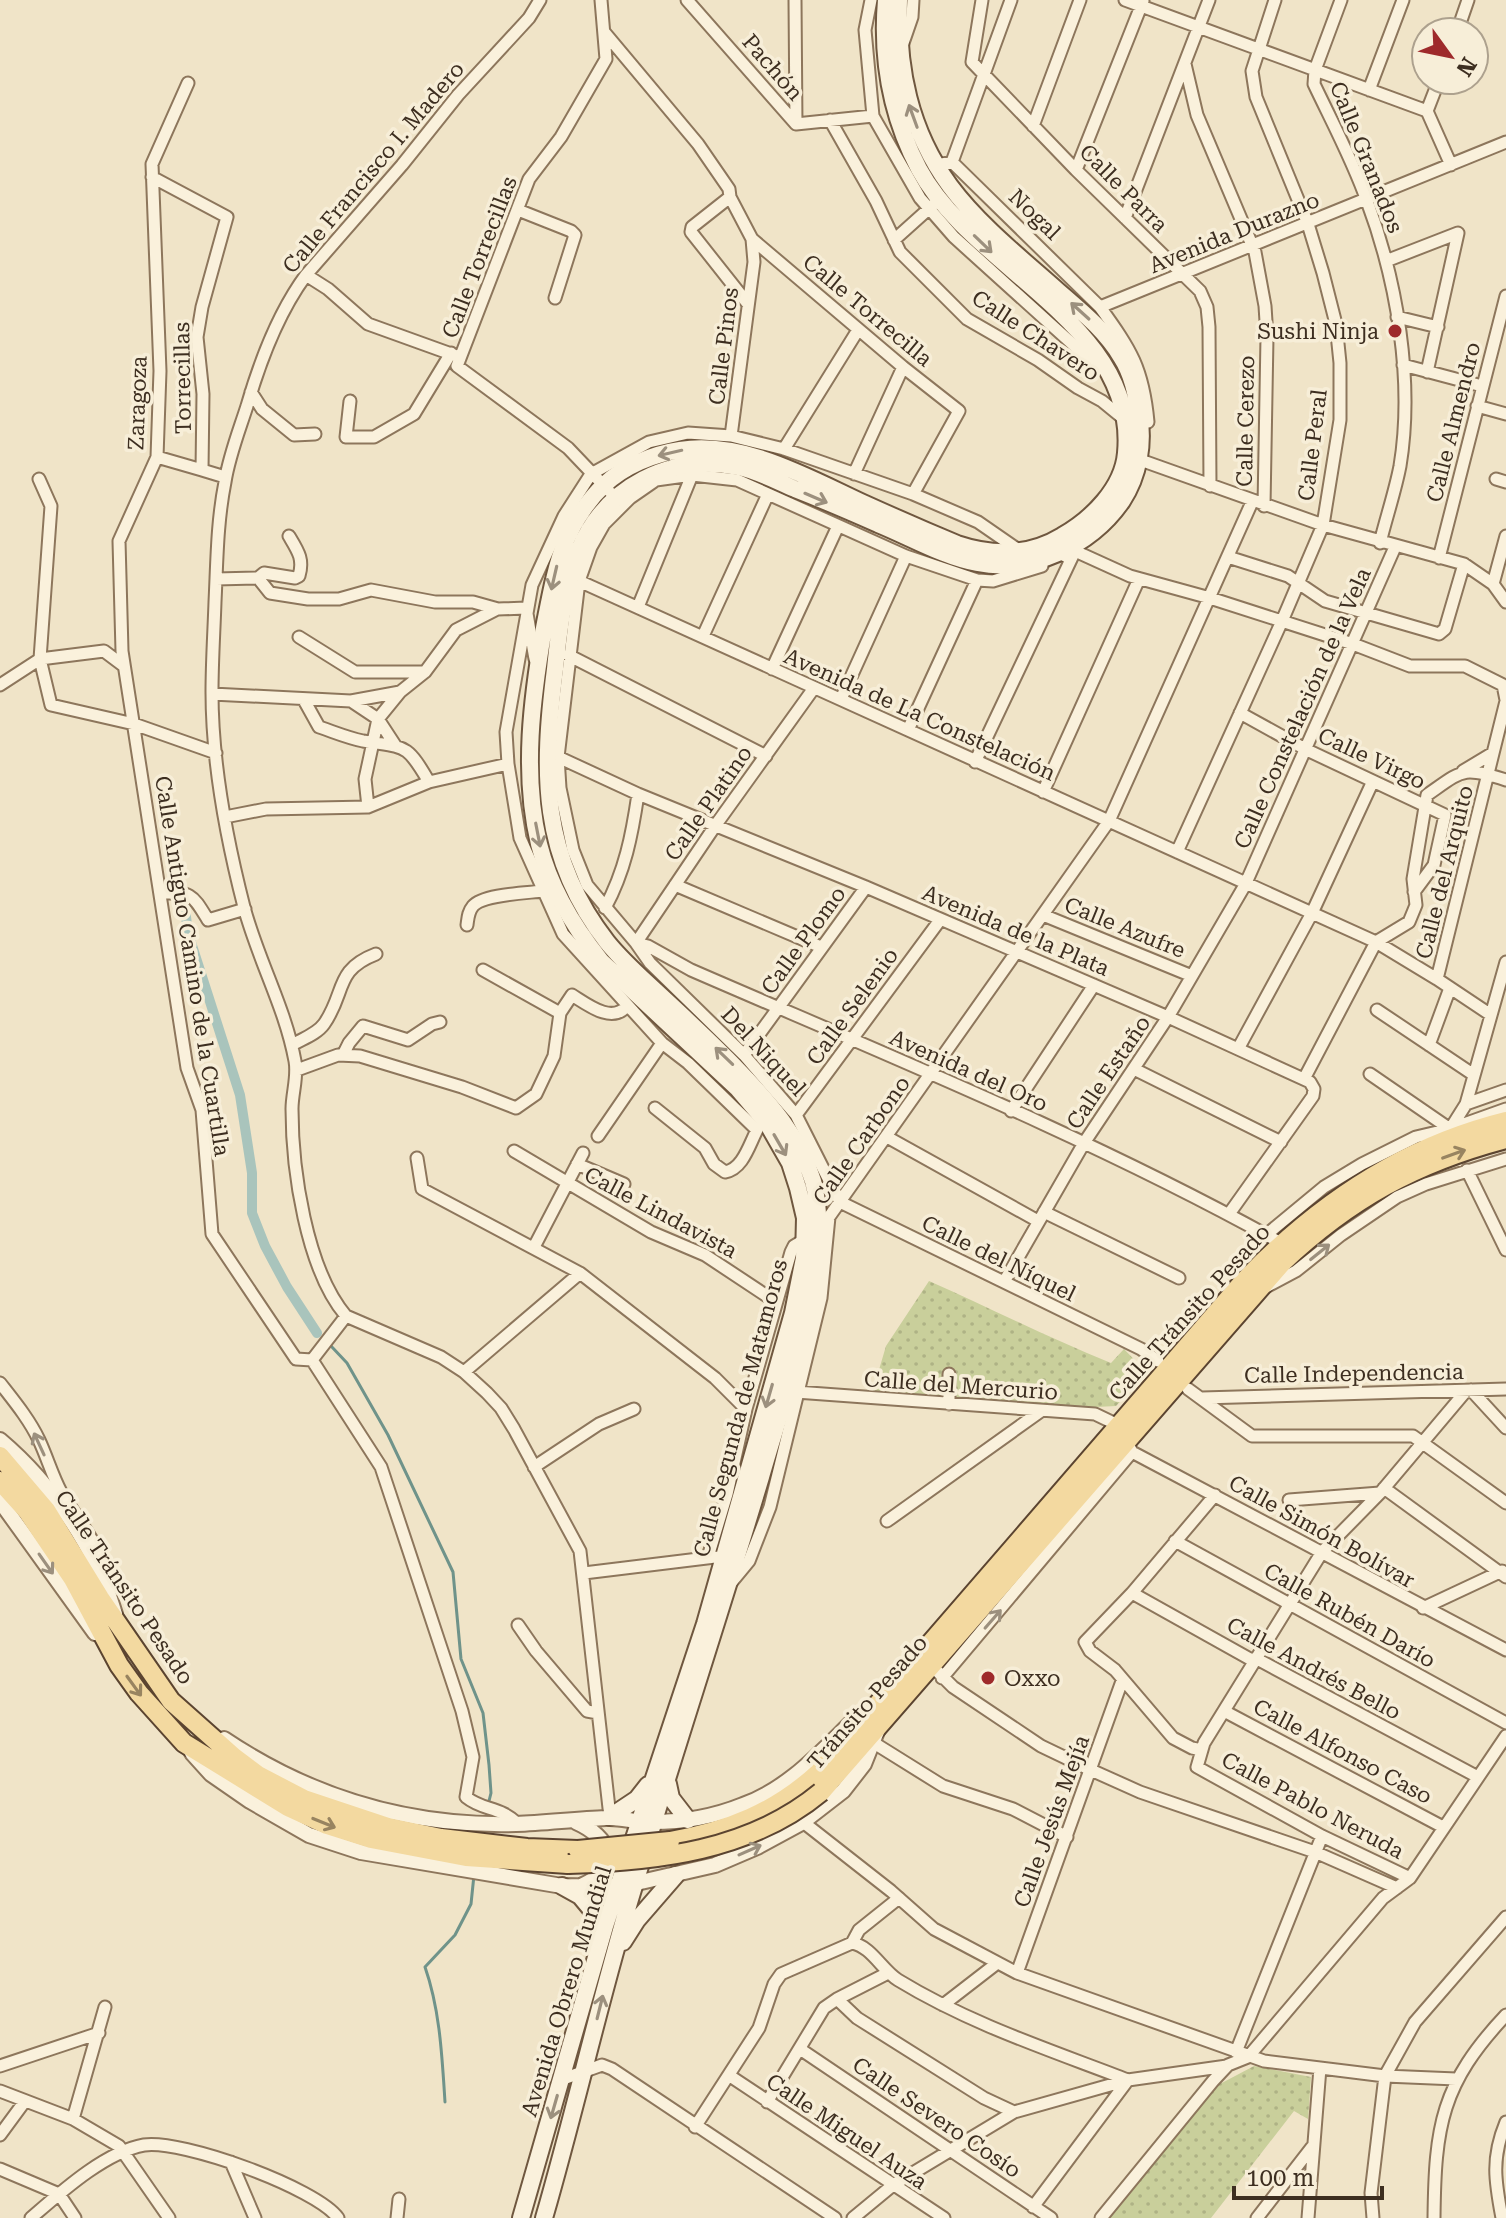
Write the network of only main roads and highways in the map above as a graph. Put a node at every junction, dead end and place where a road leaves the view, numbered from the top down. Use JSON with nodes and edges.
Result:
{"nodes":[{"id":1,"x":886,"y":0,"type":"edge"},
{"id":2,"x":899,"y":0,"type":"edge"},
{"id":3,"x":744,"y":461,"type":"junction"},
{"id":4,"x":603,"y":485,"type":"junction"},
{"id":5,"x":1095,"y":522,"type":"junction"},
{"id":6,"x":1068,"y":545,"type":"junction"},
{"id":7,"x":1506,"y":1121,"type":"edge"},
{"id":8,"x":1506,"y":1139,"type":"edge"},
{"id":9,"x":810,"y":1236,"type":"junction"},
{"id":10,"x":1126,"y":1439,"type":"junction"},
{"id":11,"x":0,"y":1456,"type":"edge"},
{"id":12,"x":0,"y":1481,"type":"edge"},
{"id":13,"x":722,"y":1558,"type":"junction"},
{"id":14,"x":878,"y":1732,"type":"junction"},
{"id":15,"x":661,"y":1780,"type":"junction"},
{"id":16,"x":814,"y":1788,"type":"junction"},
{"id":17,"x":610,"y":1817,"type":"road end"},
{"id":18,"x":688,"y":1820,"type":"road end"},
{"id":19,"x":462,"y":1855,"type":"junction"},
{"id":20,"x":568,"y":1864,"type":"joint"},
{"id":21,"x":680,"y":1874,"type":"road end"},
{"id":22,"x":627,"y":1885,"type":"junction"},
{"id":23,"x":562,"y":1886,"type":"road end"},
{"id":24,"x":605,"y":1926,"type":"junction"},
{"id":25,"x":612,"y":1960,"type":"junction"},
{"id":26,"x":521,"y":2218,"type":"edge"},
{"id":27,"x":544,"y":2218,"type":"edge"}],
"edges":[{"from":1,"to":5,"type":"main road"},
{"from":5,"to":2,"type":"main road","one_way":true},
{"from":3,"to":4,"type":"main road","name":"Calle Segunda de Matamoros"},
{"from":3,"to":6,"type":"main road"},
{"from":3,"to":6,"type":"main road","one_way":true},
{"from":9,"to":4,"type":"main road","name":"Calle Segunda de Matamoros","one_way":true},
{"from":4,"to":9,"type":"main road","name":"Calle Segunda de Matamoros","one_way":true},
{"from":5,"to":6,"type":"main road"},
{"from":7,"to":10,"type":"main road","name":"Calle Tránsito Pesado"},
{"from":10,"to":8,"type":"main road","name":"Calle Tránsito Pesado","one_way":true},
{"from":9,"to":13,"type":"main road","name":"Calle Segunda de Matamoros"},
{"from":10,"to":14,"type":"main road","name":"Tránsito Pesado"},
{"from":14,"to":10,"type":"main road","name":"Tránsito Pesado","one_way":true},
{"from":11,"to":19,"type":"main road","name":"Calle Tránsito Pesado"},
{"from":12,"to":19,"type":"main road","name":"Calle Tránsito Pesado","one_way":true},
{"from":13,"to":15,"type":"main road","name":"Calle Segunda de Matamoros"},
{"from":13,"to":15,"type":"main road","name":"Calle Segunda de Matamoros"},
{"from":14,"to":16,"type":"main road","name":"Tránsito Pesado"},
{"from":15,"to":17,"type":"main road"},
{"from":15,"to":18,"type":"main road"},
{"from":15,"to":22,"type":"main road","name":"Avenida Obrero Mundial"},
{"from":16,"to":19,"type":"main road","name":"Calle Tránsito Pesado","bridge":true},
{"from":16,"to":20,"type":"main road","name":"Tránsito Pesado","bridge":true},
{"from":19,"to":20,"type":"main road","name":"Calle Tránsito Pesado"},
{"from":21,"to":25,"type":"main road"},
{"from":22,"to":24,"type":"main road","name":"Avenida Obrero Mundial"},
{"from":22,"to":25,"type":"main road","name":"Avenida Obrero Mundial"},
{"from":23,"to":24,"type":"main road"},
{"from":24,"to":26,"type":"main road","name":"Avenida Obrero Mundial","one_way":true},
{"from":27,"to":25,"type":"main road","name":"Avenida Obrero Mundial","one_way":true}]}
